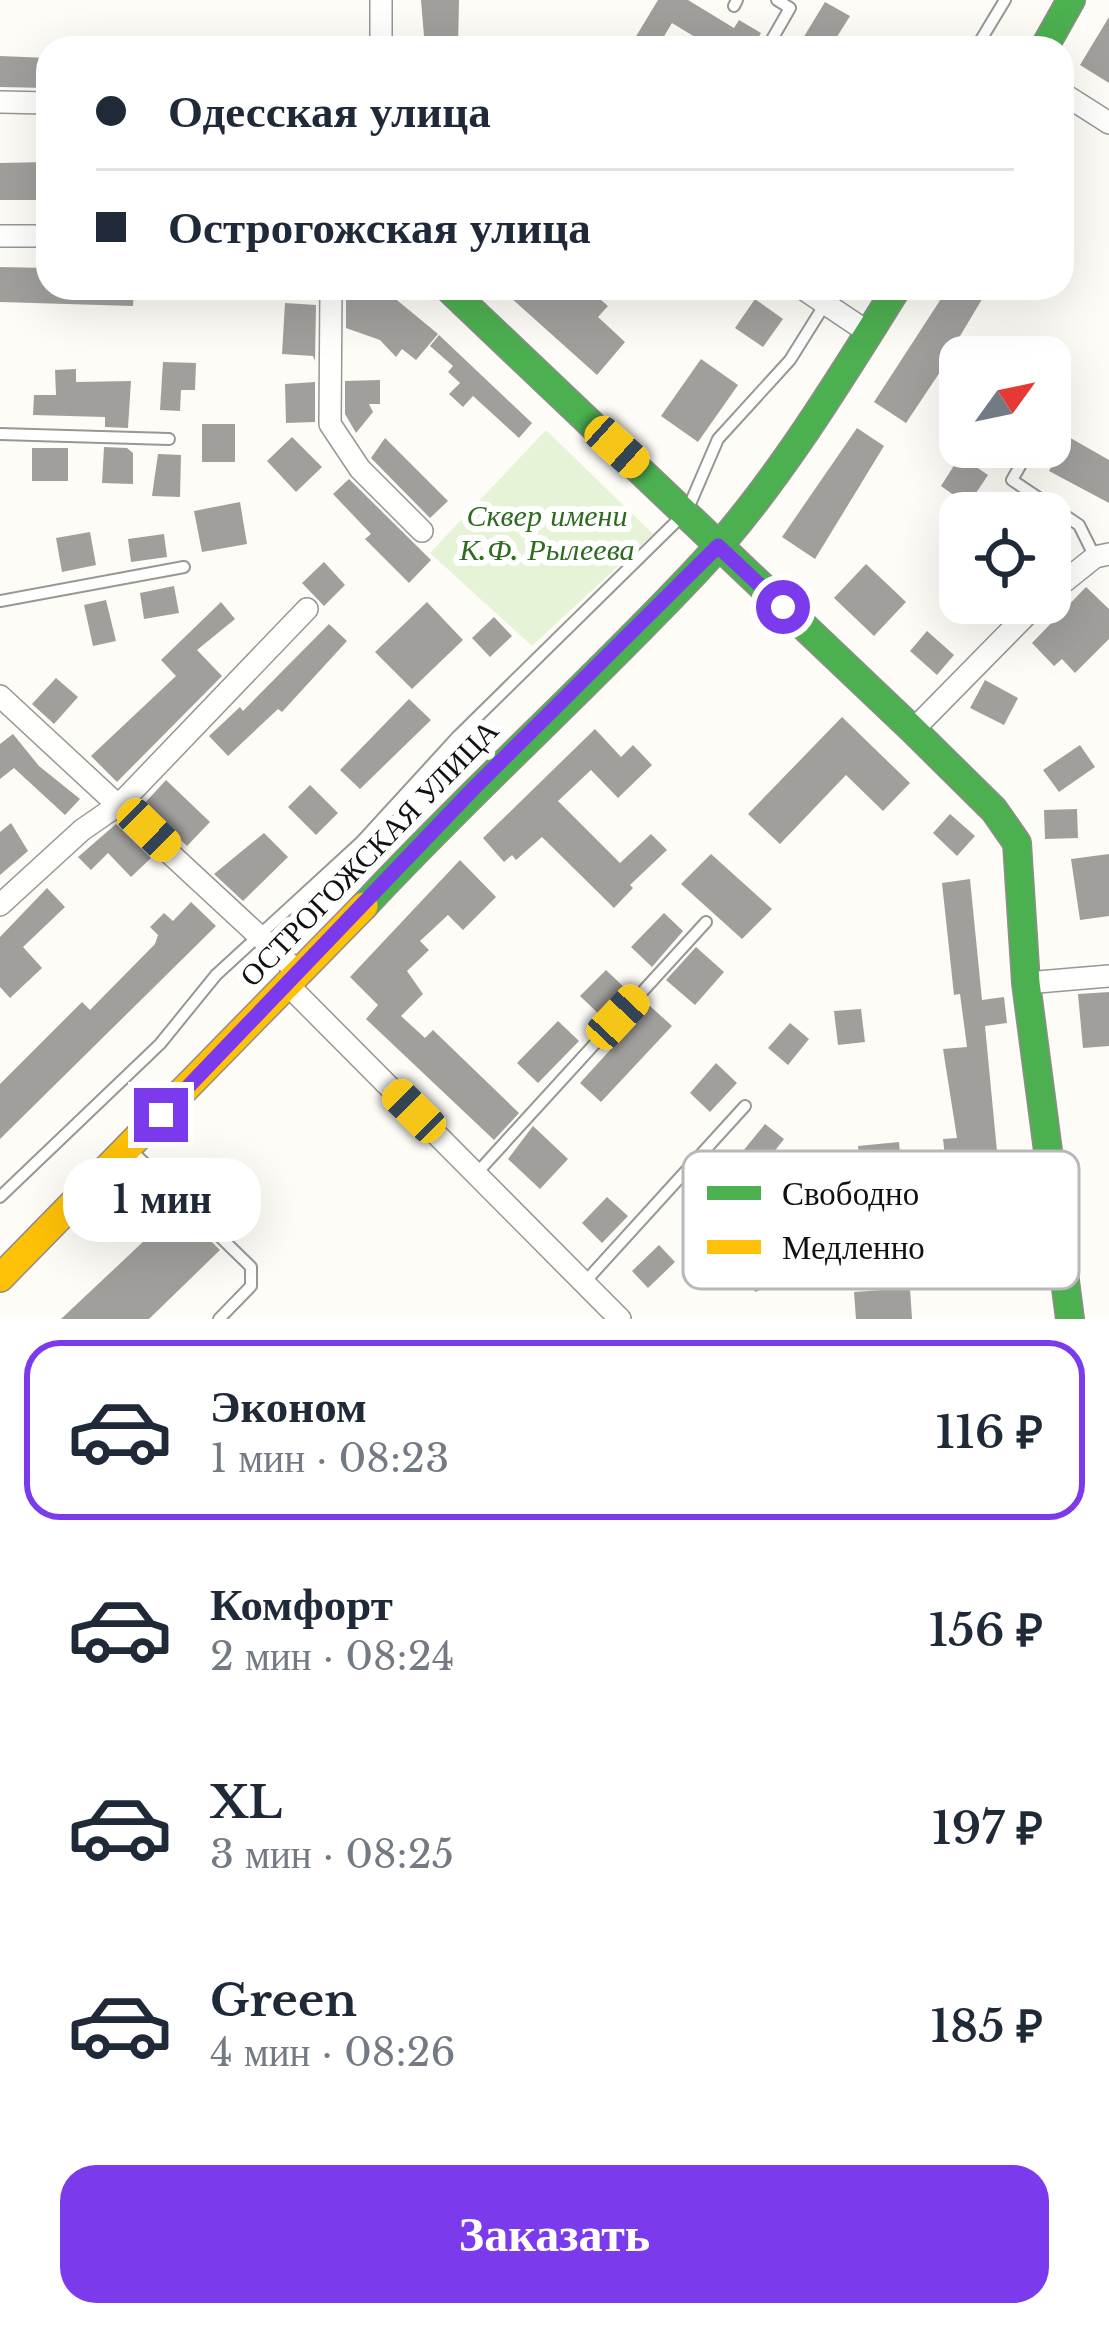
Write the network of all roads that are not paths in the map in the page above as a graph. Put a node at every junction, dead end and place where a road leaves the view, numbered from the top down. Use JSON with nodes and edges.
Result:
{"nodes":[{"id":1,"x":381,"y":0,"type":"edge"},
{"id":2,"x":777,"y":0,"type":"edge"},
{"id":3,"x":1005,"y":0,"type":"edge"},
{"id":4,"x":1071,"y":0,"type":"edge"},
{"id":5,"x":381,"y":36,"type":"edge"},
{"id":6,"x":774,"y":36,"type":"edge"},
{"id":7,"x":983,"y":36,"type":"edge"},
{"id":8,"x":1051,"y":36,"type":"edge"},
{"id":9,"x":1074,"y":101,"type":"edge"},
{"id":10,"x":0,"y":102,"type":"edge"},
{"id":11,"x":36,"y":103,"type":"edge"},
{"id":12,"x":1109,"y":123,"type":"edge"},
{"id":13,"x":0,"y":236,"type":"edge"},
{"id":14,"x":36,"y":236,"type":"edge"},
{"id":15,"x":331,"y":300,"type":"edge"},
{"id":16,"x":461,"y":300,"type":"edge"},
{"id":17,"x":828,"y":300,"type":"edge"},
{"id":18,"x":834,"y":300,"type":"edge"},
{"id":19,"x":890,"y":300,"type":"edge"},
{"id":20,"x":869,"y":333,"type":"junction"},
{"id":21,"x":0,"y":434,"type":"edge"},
{"id":22,"x":169,"y":439,"type":"dead end"},
{"id":23,"x":1019,"y":468,"type":"edge"},
{"id":24,"x":687,"y":511,"type":"junction"},
{"id":25,"x":422,"y":531,"type":"dead end"},
{"id":26,"x":718,"y":546,"type":"junction"},
{"id":27,"x":1102,"y":555,"type":"edge"},
{"id":28,"x":184,"y":567,"type":"dead end"},
{"id":29,"x":1071,"y":578,"type":"edge"},
{"id":30,"x":0,"y":601,"type":"edge"},
{"id":31,"x":308,"y":609,"type":"dead end"},
{"id":32,"x":1017,"y":624,"type":"edge"},
{"id":33,"x":0,"y":697,"type":"edge"},
{"id":34,"x":913,"y":730,"type":"junction"},
{"id":35,"x":121,"y":803,"type":"junction"},
{"id":36,"x":0,"y":905,"type":"edge"},
{"id":37,"x":706,"y":922,"type":"dead end"},
{"id":38,"x":261,"y":937,"type":"junction"},
{"id":39,"x":1109,"y":976,"type":"edge"},
{"id":40,"x":295,"y":980,"type":"junction"},
{"id":41,"x":1026,"y":983,"type":"junction"},
{"id":42,"x":745,"y":1106,"type":"dead end"},
{"id":43,"x":129,"y":1148,"type":"junction"},
{"id":44,"x":704,"y":1151,"type":"edge"},
{"id":45,"x":1048,"y":1151,"type":"edge"},
{"id":46,"x":476,"y":1174,"type":"junction"},
{"id":47,"x":683,"y":1174,"type":"edge"},
{"id":48,"x":0,"y":1197,"type":"edge"},
{"id":49,"x":0,"y":1278,"type":"edge"},
{"id":50,"x":584,"y":1282,"type":"junction"},
{"id":51,"x":1066,"y":1289,"type":"edge"},
{"id":52,"x":219,"y":1319,"type":"edge"},
{"id":53,"x":620,"y":1319,"type":"edge"},
{"id":54,"x":1070,"y":1319,"type":"edge"}],
"edges":[{"from":1,"to":5,"type":"street"},
{"from":2,"to":6,"type":"lane"},
{"from":3,"to":7,"type":"lane"},
{"from":4,"to":8,"type":"street"},
{"from":9,"to":12,"type":"street"},
{"from":10,"to":11,"type":"street"},
{"from":13,"to":14,"type":"street"},
{"from":15,"to":25,"type":"street"},
{"from":16,"to":24,"type":"street"},
{"from":17,"to":24,"type":"lane"},
{"from":18,"to":20,"type":"street"},
{"from":19,"to":20,"type":"street","name":"ОСТРОГОЖСКАЯ УЛИЦА"},
{"from":20,"to":26,"type":"street","name":"ОСТРОГОЖСКАЯ УЛИЦА"},
{"from":21,"to":22,"type":"lane"},
{"from":23,"to":27,"type":"lane"},
{"from":24,"to":26,"type":"street"},
{"from":24,"to":38,"type":"lane"},
{"from":26,"to":34,"type":"street"},
{"from":26,"to":40,"type":"street","name":"ОСТРОГОЖСКАЯ УЛИЦА"},
{"from":27,"to":29,"type":"street"},
{"from":28,"to":30,"type":"lane"},
{"from":31,"to":35,"type":"street"},
{"from":32,"to":34,"type":"street"},
{"from":33,"to":35,"type":"street"},
{"from":34,"to":41,"type":"street"},
{"from":35,"to":36,"type":"street"},
{"from":35,"to":38,"type":"street"},
{"from":37,"to":46,"type":"lane"},
{"from":38,"to":40,"type":"street"},
{"from":38,"to":48,"type":"lane"},
{"from":39,"to":41,"type":"street"},
{"from":40,"to":43,"type":"street","name":"ОСТРОГОЖСКАЯ УЛИЦА"},
{"from":40,"to":46,"type":"street"},
{"from":41,"to":45,"type":"street"},
{"from":42,"to":44,"type":"lane"},
{"from":43,"to":49,"type":"street","name":"ОСТРОГОЖСКАЯ УЛИЦА"},
{"from":43,"to":52,"type":"lane"},
{"from":46,"to":50,"type":"street"},
{"from":47,"to":50,"type":"lane"},
{"from":50,"to":53,"type":"street"},
{"from":51,"to":54,"type":"street"}]}
